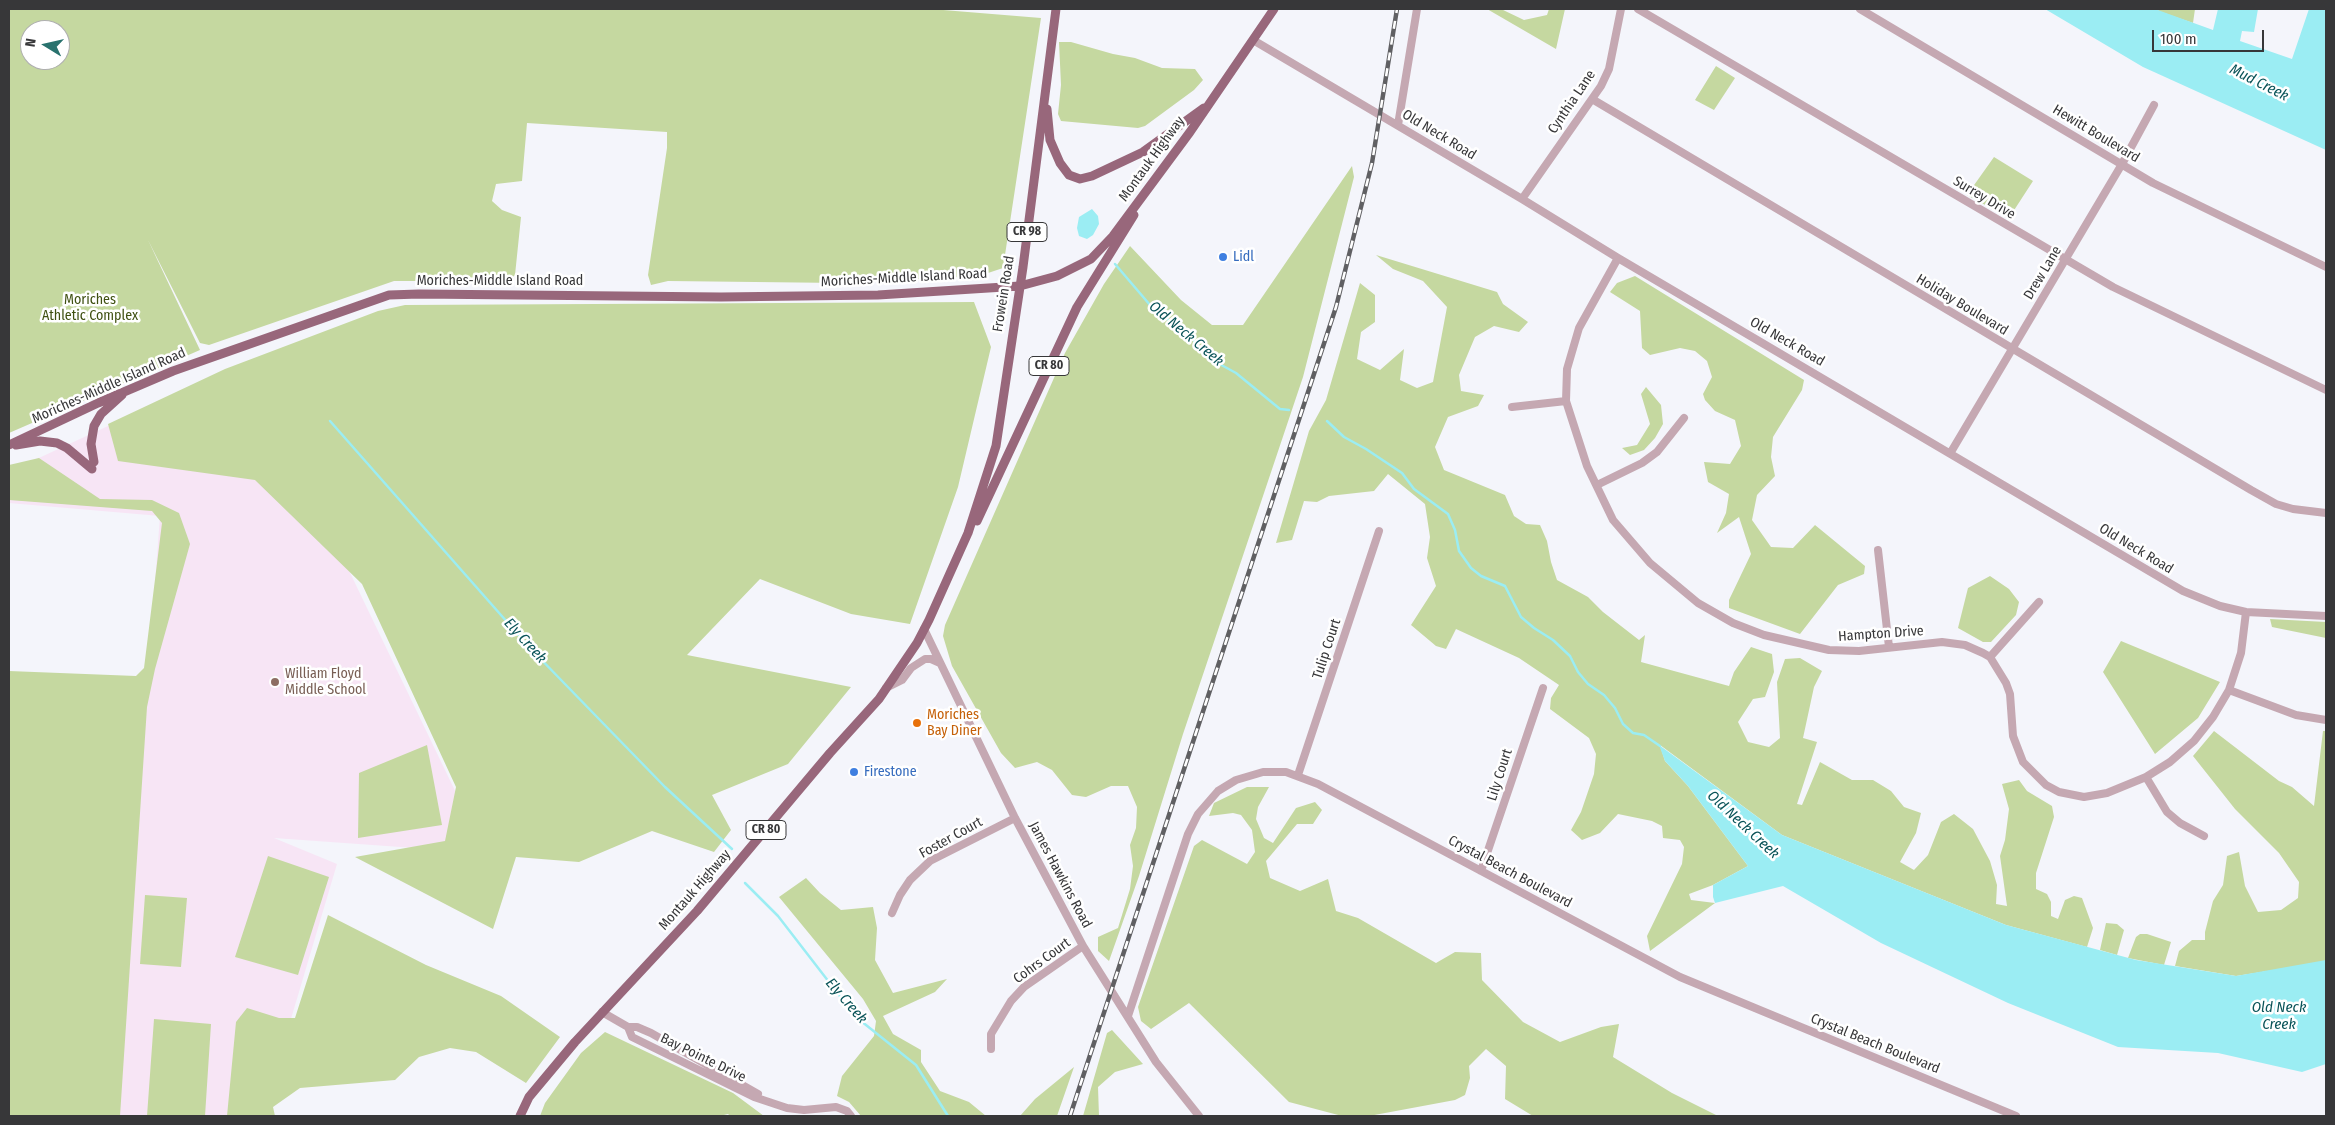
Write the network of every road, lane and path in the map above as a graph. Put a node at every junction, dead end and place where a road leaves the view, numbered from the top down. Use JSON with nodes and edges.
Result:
{"nodes":[{"id":1,"x":1056,"y":9,"type":"edge"},
{"id":2,"x":1274,"y":9,"type":"edge"},
{"id":3,"x":1417,"y":9,"type":"edge"},
{"id":4,"x":1621,"y":9,"type":"edge"},
{"id":5,"x":1638,"y":9,"type":"edge"},
{"id":6,"x":1860,"y":9,"type":"edge"},
{"id":7,"x":1253,"y":40,"type":"junction"},
{"id":8,"x":1045,"y":95,"type":"junction"},
{"id":9,"x":1592,"y":99,"type":"junction"},
{"id":10,"x":1210,"y":103,"type":"junction"},
{"id":11,"x":2154,"y":105,"type":"dead end"},
{"id":12,"x":1398,"y":125,"type":"junction"},
{"id":13,"x":2122,"y":164,"type":"junction"},
{"id":14,"x":1148,"y":188,"type":"junction"},
{"id":15,"x":1522,"y":199,"type":"junction"},
{"id":16,"x":1618,"y":258,"type":"junction"},
{"id":17,"x":2065,"y":260,"type":"junction"},
{"id":18,"x":2326,"y":267,"type":"edge"},
{"id":19,"x":1020,"y":286,"type":"junction"},
{"id":20,"x":2011,"y":349,"type":"junction"},
{"id":21,"x":131,"y":388,"type":"junction"},
{"id":22,"x":2326,"y":390,"type":"edge"},
{"id":23,"x":1566,"y":401,"type":"junction"},
{"id":24,"x":1512,"y":407,"type":"dead end"},
{"id":25,"x":1684,"y":418,"type":"dead end"},
{"id":26,"x":9,"y":446,"type":"edge"},
{"id":27,"x":1951,"y":452,"type":"junction"},
{"id":28,"x":1597,"y":485,"type":"junction"},
{"id":29,"x":2326,"y":513,"type":"edge"},
{"id":30,"x":1379,"y":531,"type":"dead end"},
{"id":31,"x":961,"y":549,"type":"junction"},
{"id":32,"x":1878,"y":550,"type":"dead end"},
{"id":33,"x":2039,"y":602,"type":"dead end"},
{"id":34,"x":2246,"y":612,"type":"junction"},
{"id":35,"x":2326,"y":616,"type":"edge"},
{"id":36,"x":924,"y":630,"type":"junction"},
{"id":37,"x":1889,"y":647,"type":"junction"},
{"id":38,"x":1990,"y":657,"type":"junction"},
{"id":39,"x":940,"y":663,"type":"junction"},
{"id":40,"x":886,"y":688,"type":"junction"},
{"id":41,"x":1542,"y":688,"type":"dead end"},
{"id":42,"x":2229,"y":690,"type":"junction"},
{"id":43,"x":2326,"y":720,"type":"edge"},
{"id":44,"x":1298,"y":775,"type":"junction"},
{"id":45,"x":2146,"y":777,"type":"junction"},
{"id":46,"x":1015,"y":818,"type":"junction"},
{"id":47,"x":2204,"y":836,"type":"dead end"},
{"id":48,"x":1481,"y":871,"type":"junction"},
{"id":49,"x":892,"y":914,"type":"dead end"},
{"id":50,"x":1083,"y":946,"type":"junction"},
{"id":51,"x":602,"y":1012,"type":"junction"},
{"id":52,"x":1128,"y":1016,"type":"junction"},
{"id":53,"x":628,"y":1027,"type":"junction"},
{"id":54,"x":990,"y":1049,"type":"dead end"},
{"id":55,"x":772,"y":1104,"type":"junction"},
{"id":56,"x":520,"y":1116,"type":"edge"},
{"id":57,"x":851,"y":1116,"type":"edge"},
{"id":58,"x":1199,"y":1116,"type":"edge"},
{"id":59,"x":2016,"y":1116,"type":"edge"}],
"edges":[{"from":1,"to":8,"type":"main road","name":"Frowein Road","number":"CR 98"},
{"from":2,"to":7,"type":"main road","name":"Montauk Highway","number":"CR 80"},
{"from":3,"to":12,"type":"street"},
{"from":4,"to":9,"type":"street","name":"Cynthia Lane"},
{"from":5,"to":17,"type":"street","name":"Surrey Drive"},
{"from":6,"to":13,"type":"street","name":"Hewitt Boulevard"},
{"from":7,"to":10,"type":"main road","name":"Montauk Highway","number":"CR 80"},
{"from":7,"to":12,"type":"street","name":"Old Neck Road"},
{"from":8,"to":10,"type":"main road"},
{"from":8,"to":19,"type":"main road","name":"Frowein Road","number":"CR 98"},
{"from":9,"to":15,"type":"street","name":"Cynthia Lane"},
{"from":9,"to":20,"type":"street","name":"Holiday Boulevard"},
{"from":10,"to":14,"type":"main road","name":"Montauk Highway","number":"CR 80"},
{"from":11,"to":13,"type":"street","name":"Drew Lane"},
{"from":12,"to":15,"type":"street","name":"Old Neck Road"},
{"from":13,"to":17,"type":"street","name":"Drew Lane"},
{"from":13,"to":18,"type":"street","name":"Hewitt Boulevard"},
{"from":14,"to":19,"type":"main road","name":"Montauk Highway","number":"CR 80"},
{"from":14,"to":31,"type":"main road","number":"CR 80"},
{"from":15,"to":16,"type":"street","name":"Old Neck Road"},
{"from":16,"to":23,"type":"street","name":"Hampton Drive"},
{"from":16,"to":27,"type":"street","name":"Old Neck Road"},
{"from":17,"to":20,"type":"street","name":"Drew Lane"},
{"from":17,"to":22,"type":"street","name":"Surrey Drive"},
{"from":19,"to":21,"type":"main road","name":"Moriches-Middle Island Road"},
{"from":19,"to":31,"type":"main road","name":"Frowein Road","number":"CR 80"},
{"from":20,"to":27,"type":"street","name":"Drew Lane"},
{"from":20,"to":29,"type":"street","name":"Holiday Boulevard"},
{"from":21,"to":26,"type":"main road","name":"Moriches-Middle Island Road"},
{"from":21,"to":26,"type":"main road"},
{"from":23,"to":24,"type":"street"},
{"from":23,"to":28,"type":"street","name":"Hampton Drive"},
{"from":25,"to":28,"type":"street"},
{"from":27,"to":34,"type":"street","name":"Old Neck Road"},
{"from":28,"to":37,"type":"street","name":"Hampton Drive"},
{"from":30,"to":44,"type":"street","name":"Tulip Court"},
{"from":31,"to":36,"type":"main road","name":"Montauk Highway","number":"CR 80"},
{"from":32,"to":37,"type":"street"},
{"from":33,"to":38,"type":"street"},
{"from":34,"to":35,"type":"street","name":"Old Neck Road"},
{"from":34,"to":42,"type":"street"},
{"from":36,"to":39,"type":"street","name":"James Hawkins Road"},
{"from":36,"to":40,"type":"main road","name":"Montauk Highway","number":"CR 80"},
{"from":37,"to":38,"type":"street","name":"Hampton Drive"},
{"from":38,"to":45,"type":"street"},
{"from":39,"to":40,"type":"street"},
{"from":39,"to":46,"type":"street","name":"James Hawkins Road"},
{"from":40,"to":51,"type":"main road","name":"Montauk Highway","number":"CR 80"},
{"from":41,"to":48,"type":"street","name":"Lily Court"},
{"from":42,"to":43,"type":"street"},
{"from":42,"to":45,"type":"street"},
{"from":44,"to":48,"type":"street","name":"Crystal Beach Boulevard"},
{"from":44,"to":52,"type":"street","name":"Crystal Beach Boulevard"},
{"from":45,"to":47,"type":"street"},
{"from":46,"to":49,"type":"street","name":"Foster Court"},
{"from":46,"to":50,"type":"street","name":"James Hawkins Road"},
{"from":48,"to":59,"type":"street","name":"Crystal Beach Boulevard"},
{"from":50,"to":52,"type":"street","name":"James Hawkins Road"},
{"from":50,"to":54,"type":"street","name":"Cohrs Court"},
{"from":51,"to":53,"type":"street","name":"Bay Pointe Drive"},
{"from":51,"to":56,"type":"main road","name":"Montauk Highway","number":"CR 80"},
{"from":52,"to":58,"type":"street","name":"James Hawkins Road"},
{"from":53,"to":55,"type":"street","name":"Bay Pointe Drive"},
{"from":53,"to":55,"type":"street","name":"Bay Pointe Drive"},
{"from":55,"to":57,"type":"street","name":"Bay Pointe Drive"}]}
